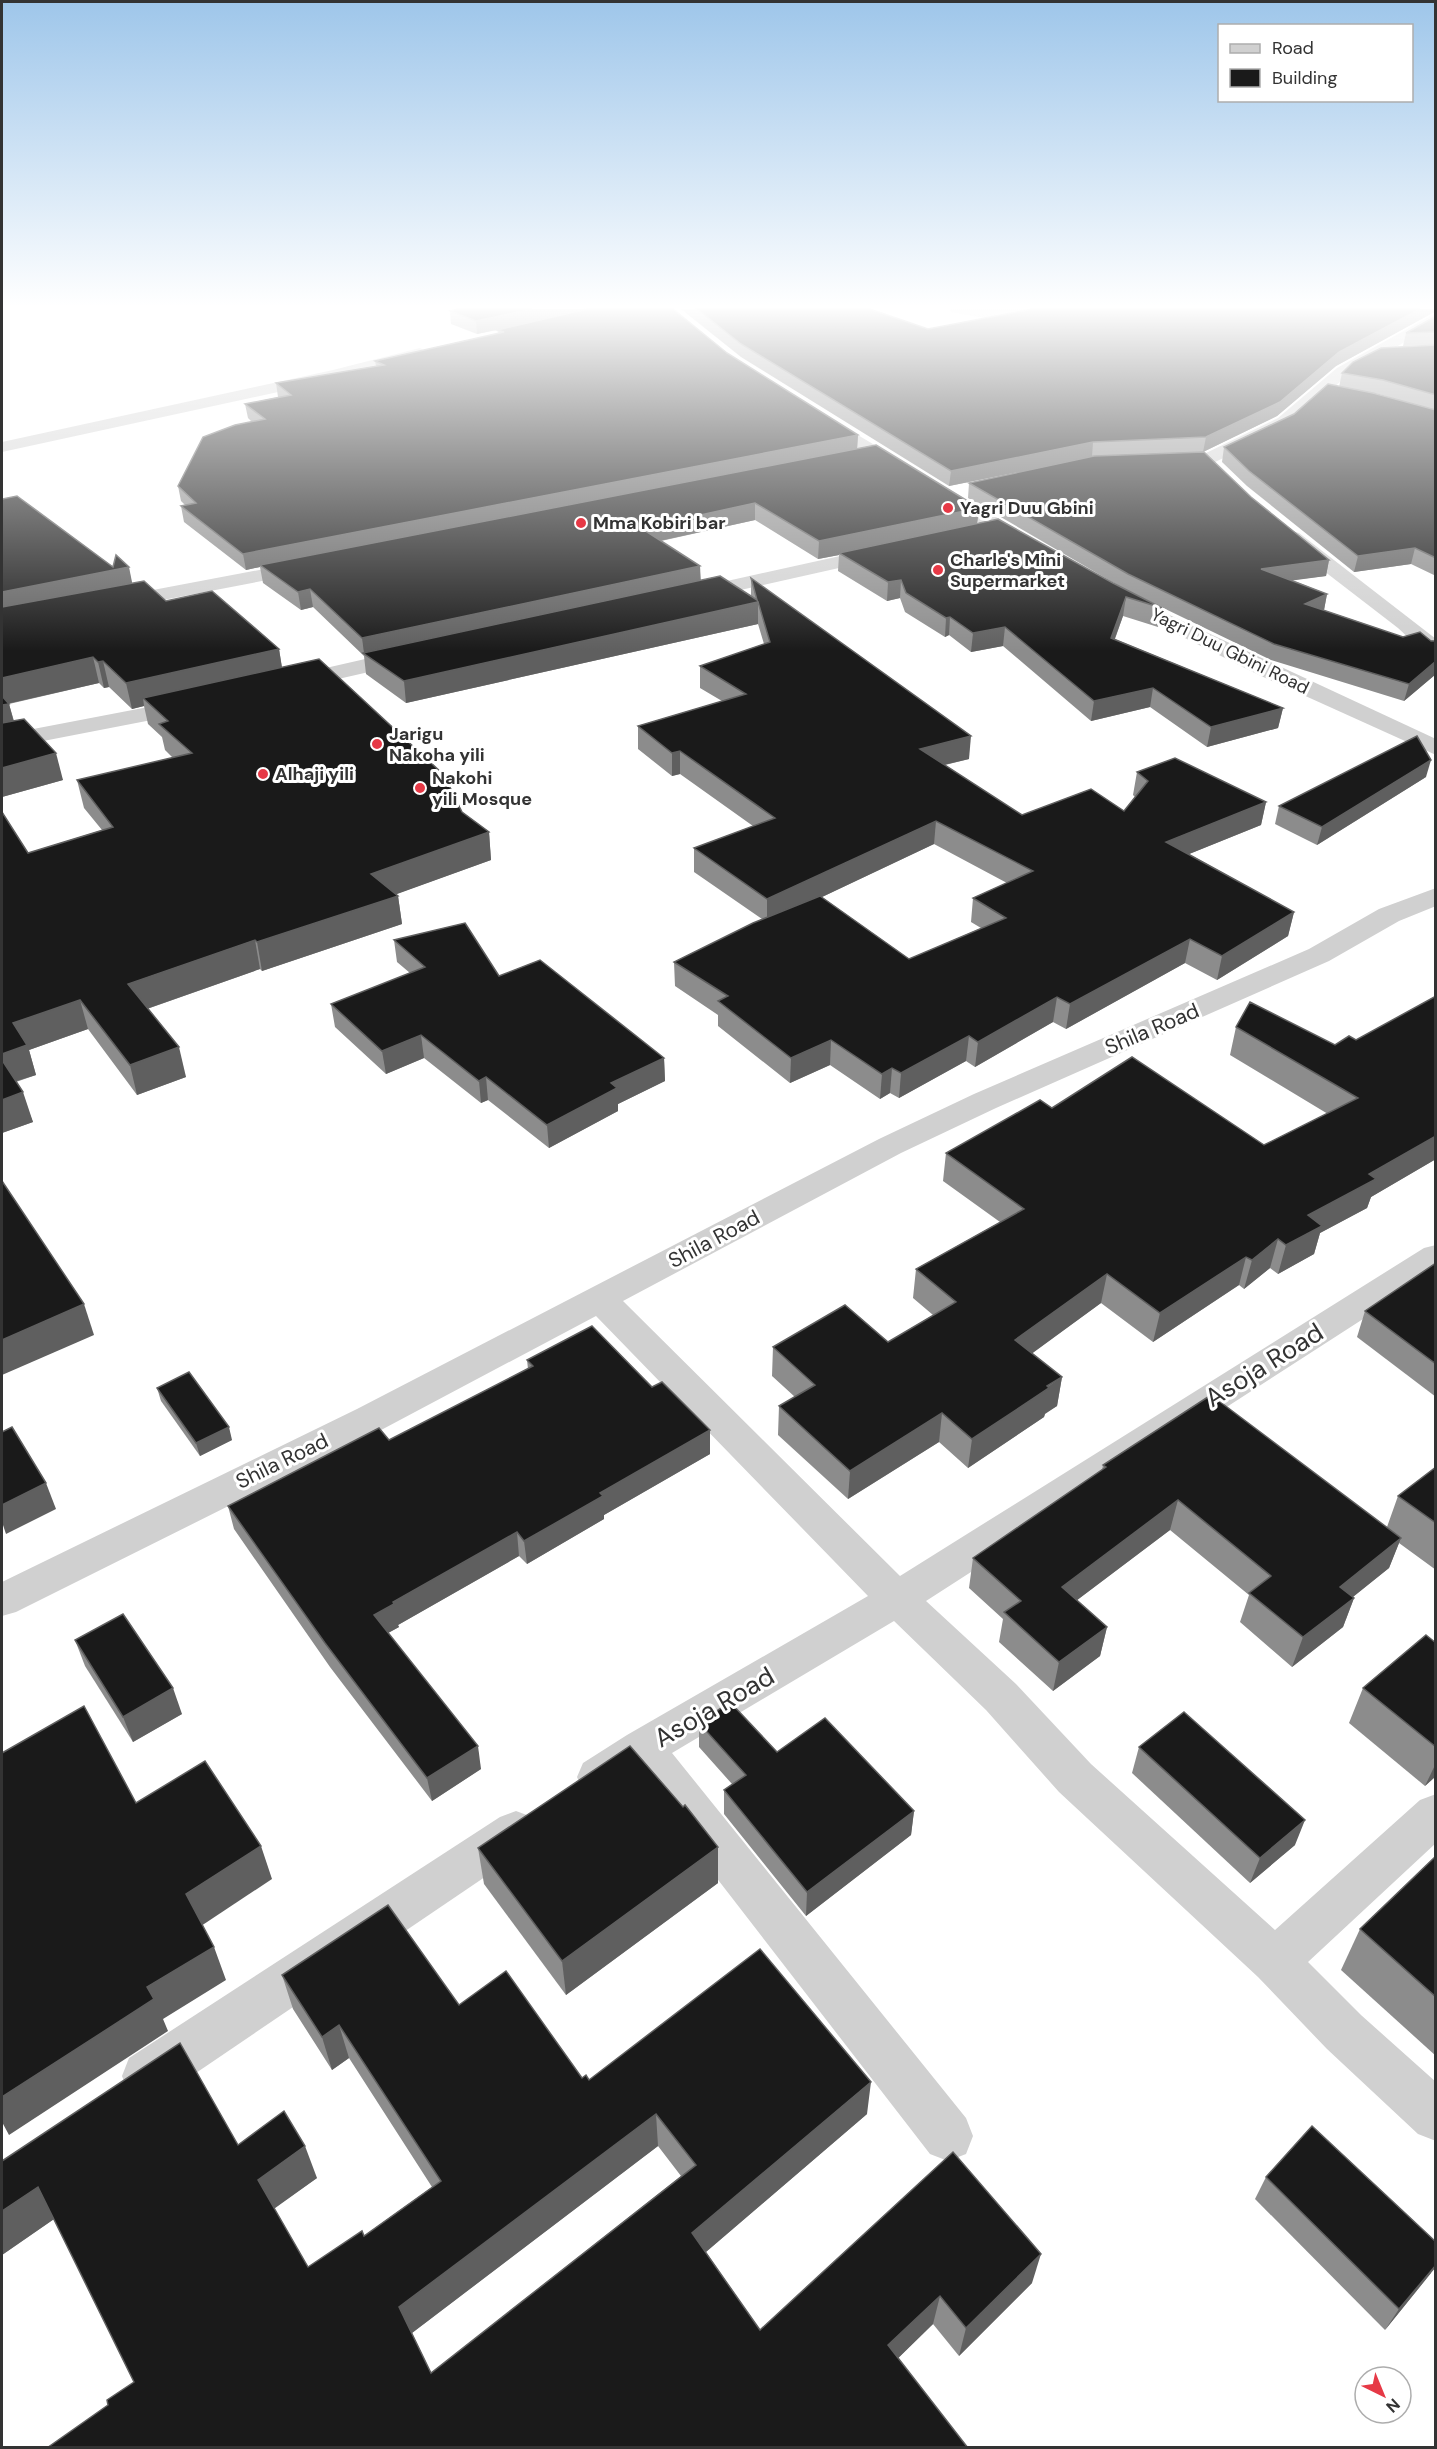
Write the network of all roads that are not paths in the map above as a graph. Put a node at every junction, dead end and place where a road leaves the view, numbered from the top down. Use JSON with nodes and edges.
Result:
{"nodes":[{"id":1,"x":111,"y":423,"type":"edge"},
{"id":2,"x":832,"y":423,"type":"edge"},
{"id":3,"x":1282,"y":423,"type":"edge"},
{"id":4,"x":2,"y":447,"type":"edge"},
{"id":5,"x":880,"y":453,"type":"junction"},
{"id":6,"x":856,"y":458,"type":"edge"},
{"id":7,"x":1149,"y":461,"type":"edge"},
{"id":8,"x":969,"y":489,"type":"edge"},
{"id":9,"x":948,"y":494,"type":"junction"},
{"id":10,"x":1277,"y":524,"type":"edge"},
{"id":11,"x":1000,"y":528,"type":"junction"},
{"id":12,"x":966,"y":535,"type":"edge"},
{"id":13,"x":898,"y":549,"type":"edge"},
{"id":14,"x":1045,"y":554,"type":"edge"},
{"id":15,"x":322,"y":564,"type":"edge"},
{"id":16,"x":1100,"y":586,"type":"edge"},
{"id":17,"x":673,"y":600,"type":"edge"},
{"id":18,"x":101,"y":606,"type":"edge"},
{"id":19,"x":1406,"y":624,"type":"junction"},
{"id":20,"x":1436,"y":624,"type":"edge"},
{"id":21,"x":1436,"y":651,"type":"edge"},
{"id":22,"x":430,"y":652,"type":"edge"},
{"id":23,"x":270,"y":687,"type":"edge"},
{"id":24,"x":214,"y":700,"type":"edge"},
{"id":25,"x":2,"y":742,"type":"edge"},
{"id":26,"x":1436,"y":748,"type":"edge"},
{"id":27,"x":1436,"y":896,"type":"edge"},
{"id":28,"x":1436,"y":1256,"type":"edge"},
{"id":29,"x":600,"y":1299,"type":"junction"},
{"id":30,"x":897,"y":1599,"type":"junction"},
{"id":31,"x":2,"y":1600,"type":"edge"},
{"id":32,"x":642,"y":1749,"type":"junction"},
{"id":33,"x":1436,"y":1814,"type":"edge"},
{"id":34,"x":1275,"y":1961,"type":"junction"},
{"id":35,"x":121,"y":2094,"type":"edge"},
{"id":36,"x":1436,"y":2116,"type":"edge"},
{"id":37,"x":948,"y":2136,"type":"dead end"}],
"edges":[{"from":1,"to":4,"type":"street"},
{"from":2,"to":5,"type":"street"},
{"from":3,"to":7,"type":"street"},
{"from":5,"to":6,"type":"street"},
{"from":5,"to":9,"type":"street"},
{"from":8,"to":9,"type":"street"},
{"from":9,"to":11,"type":"street"},
{"from":10,"to":19,"type":"street"},
{"from":11,"to":12,"type":"street"},
{"from":11,"to":14,"type":"street"},
{"from":13,"to":17,"type":"street"},
{"from":15,"to":18,"type":"street"},
{"from":16,"to":26,"type":"street","name":"Yagri Duu Gbini Road"},
{"from":19,"to":20,"type":"street"},
{"from":19,"to":21,"type":"street"},
{"from":22,"to":23,"type":"street"},
{"from":24,"to":25,"type":"street"},
{"from":27,"to":29,"type":"street","name":"Shila Road"},
{"from":28,"to":30,"type":"street","name":"Asoja Road"},
{"from":29,"to":30,"type":"street"},
{"from":29,"to":31,"type":"street","name":"Shila Road"},
{"from":30,"to":32,"type":"street","name":"Asoja Road"},
{"from":30,"to":34,"type":"street"},
{"from":32,"to":35,"type":"street","name":"Asoja Road"},
{"from":32,"to":37,"type":"street"},
{"from":33,"to":34,"type":"street"},
{"from":34,"to":36,"type":"street"}]}
